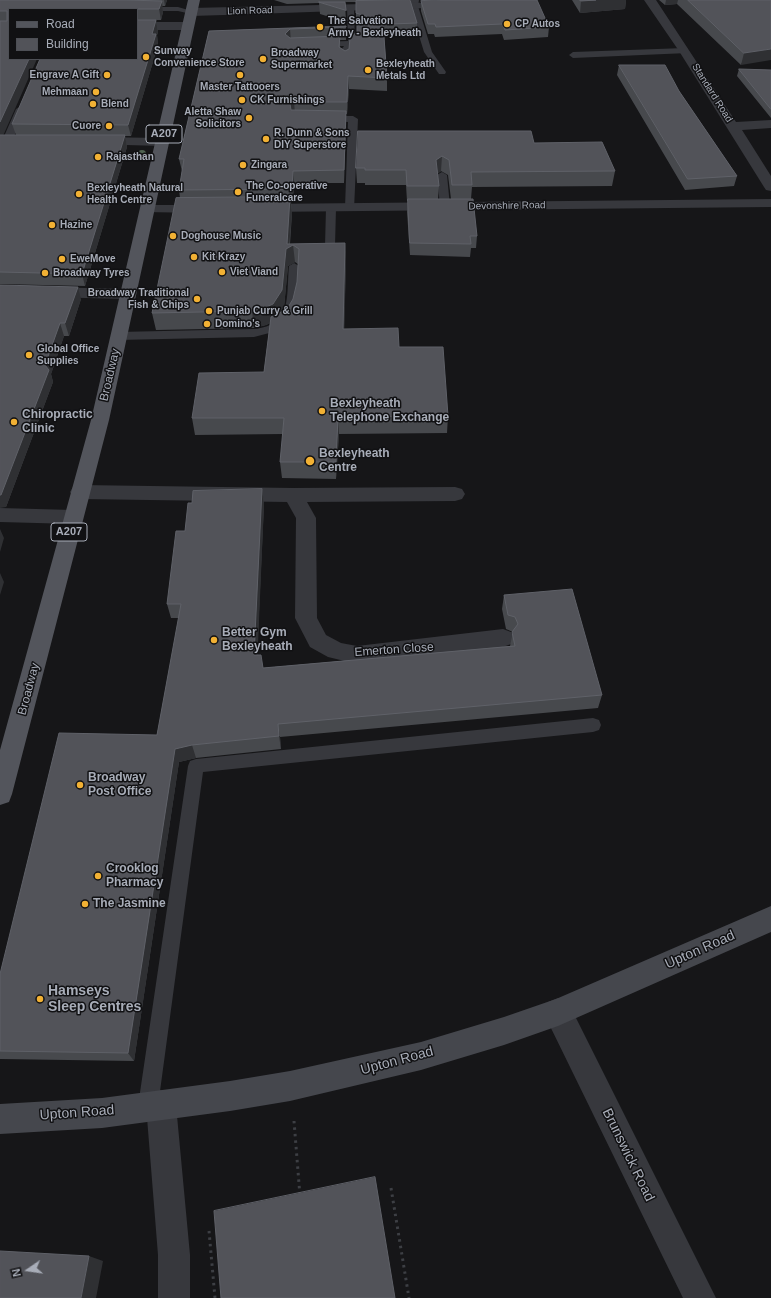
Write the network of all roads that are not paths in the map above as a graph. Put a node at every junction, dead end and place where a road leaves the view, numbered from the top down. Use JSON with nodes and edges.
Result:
{"nodes":[{"id":1,"x":145,"y":0,"type":"edge"},
{"id":2,"x":162,"y":0,"type":"edge"},
{"id":3,"x":650,"y":0,"type":"edge"},
{"id":4,"x":415,"y":3,"type":"edge"},
{"id":5,"x":461,"y":5,"type":"edge"},
{"id":6,"x":193,"y":6,"type":"edge"},
{"id":7,"x":350,"y":8,"type":"junction"},
{"id":8,"x":139,"y":9,"type":"edge"},
{"id":9,"x":159,"y":9,"type":"junction"},
{"id":10,"x":138,"y":26,"type":"edge"},
{"id":11,"x":188,"y":26,"type":"junction"},
{"id":12,"x":352,"y":43,"type":"junction"},
{"id":13,"x":314,"y":45,"type":"edge"},
{"id":14,"x":685,"y":51,"type":"junction"},
{"id":15,"x":572,"y":55,"type":"dead end"},
{"id":16,"x":345,"y":59,"type":"edge"},
{"id":17,"x":442,"y":72,"type":"dead end"},
{"id":18,"x":24,"y":100,"type":"edge"},
{"id":19,"x":316,"y":119,"type":"edge"},
{"id":20,"x":771,"y":124,"type":"edge"},
{"id":21,"x":733,"y":126,"type":"junction"},
{"id":22,"x":4,"y":141,"type":"edge"},
{"id":23,"x":23,"y":141,"type":"edge"},
{"id":24,"x":85,"y":141,"type":"edge"},
{"id":25,"x":162,"y":142,"type":"junction"},
{"id":26,"x":442,"y":175,"type":"edge"},
{"id":27,"x":771,"y":187,"type":"edge"},
{"id":28,"x":771,"y":203,"type":"edge"},
{"id":29,"x":445,"y":206,"type":"junction"},
{"id":30,"x":217,"y":208,"type":"edge"},
{"id":31,"x":247,"y":208,"type":"edge"},
{"id":32,"x":331,"y":208,"type":"junction"},
{"id":33,"x":350,"y":208,"type":"junction"},
{"id":34,"x":148,"y":209,"type":"junction"},
{"id":35,"x":330,"y":246,"type":"edge"},
{"id":36,"x":294,"y":266,"type":"edge"},
{"id":37,"x":0,"y":291,"type":"edge"},
{"id":38,"x":128,"y":294,"type":"junction"},
{"id":39,"x":118,"y":336,"type":"junction"},
{"id":40,"x":80,"y":492,"type":"junction"},
{"id":41,"x":455,"y":494,"type":"dead end"},
{"id":42,"x":293,"y":495,"type":"junction"},
{"id":43,"x":0,"y":514,"type":"edge"},
{"id":44,"x":73,"y":517,"type":"junction"},
{"id":45,"x":503,"y":638,"type":"dead end"},
{"id":46,"x":593,"y":725,"type":"dead end"},
{"id":47,"x":0,"y":794,"type":"edge"},
{"id":48,"x":771,"y":919,"type":"edge"},
{"id":49,"x":558,"y":1012,"type":"junction"},
{"id":50,"x":154,"y":1106,"type":"junction"},
{"id":51,"x":0,"y":1119,"type":"edge"},
{"id":52,"x":174,"y":1298,"type":"edge"},
{"id":53,"x":700,"y":1298,"type":"edge"}],
"edges":[{"from":1,"to":8,"type":"lane"},
{"from":2,"to":9,"type":"lane"},
{"from":3,"to":14,"type":"street","name":"Standard Road"},
{"from":4,"to":5,"type":"street","name":"Lion Road"},
{"from":4,"to":7,"type":"street","name":"Lion Road"},
{"from":4,"to":17,"type":"lane"},
{"from":6,"to":7,"type":"street","name":"Lion Road"},
{"from":6,"to":9,"type":"lane"},
{"from":6,"to":11,"type":"main road","name":"Broadway","number":"A207"},
{"from":7,"to":12,"type":"lane"},
{"from":8,"to":9,"type":"lane"},
{"from":10,"to":11,"type":"street"},
{"from":11,"to":25,"type":"main road","name":"Broadway","number":"A207"},
{"from":12,"to":13,"type":"lane"},
{"from":12,"to":16,"type":"lane"},
{"from":14,"to":15,"type":"lane"},
{"from":14,"to":21,"type":"street","name":"Standard Road"},
{"from":18,"to":22,"type":"lane"},
{"from":19,"to":33,"type":"lane"},
{"from":20,"to":21,"type":"street"},
{"from":21,"to":27,"type":"street","name":"Standard Road"},
{"from":22,"to":23,"type":"street"},
{"from":24,"to":25,"type":"street"},
{"from":25,"to":34,"type":"main road","name":"Broadway","number":"A207"},
{"from":26,"to":29,"type":"lane"},
{"from":28,"to":29,"type":"street","name":"Devonshire Road"},
{"from":29,"to":33,"type":"street","name":"Devonshire Road"},
{"from":30,"to":34,"type":"street"},
{"from":31,"to":32,"type":"street","name":"Devonshire Road"},
{"from":32,"to":33,"type":"street","name":"Devonshire Road"},
{"from":32,"to":35,"type":"lane"},
{"from":34,"to":38,"type":"main road","name":"Broadway","number":"A207"},
{"from":36,"to":39,"type":"lane"},
{"from":37,"to":38,"type":"street"},
{"from":38,"to":39,"type":"main road","name":"Broadway","number":"A207"},
{"from":39,"to":40,"type":"main road","name":"Broadway","number":"A207"},
{"from":40,"to":42,"type":"street"},
{"from":40,"to":44,"type":"main road","name":"Broadway","number":"A207"},
{"from":41,"to":42,"type":"street"},
{"from":42,"to":45,"type":"street","name":"Emerton Close"},
{"from":43,"to":44,"type":"street"},
{"from":44,"to":47,"type":"main road","name":"Broadway","number":"A207"},
{"from":46,"to":50,"type":"lane"},
{"from":48,"to":49,"type":"street","name":"Upton Road"},
{"from":49,"to":50,"type":"street","name":"Upton Road"},
{"from":49,"to":53,"type":"street","name":"Brunswick Road"},
{"from":50,"to":51,"type":"street","name":"Upton Road"},
{"from":50,"to":52,"type":"street"}]}
